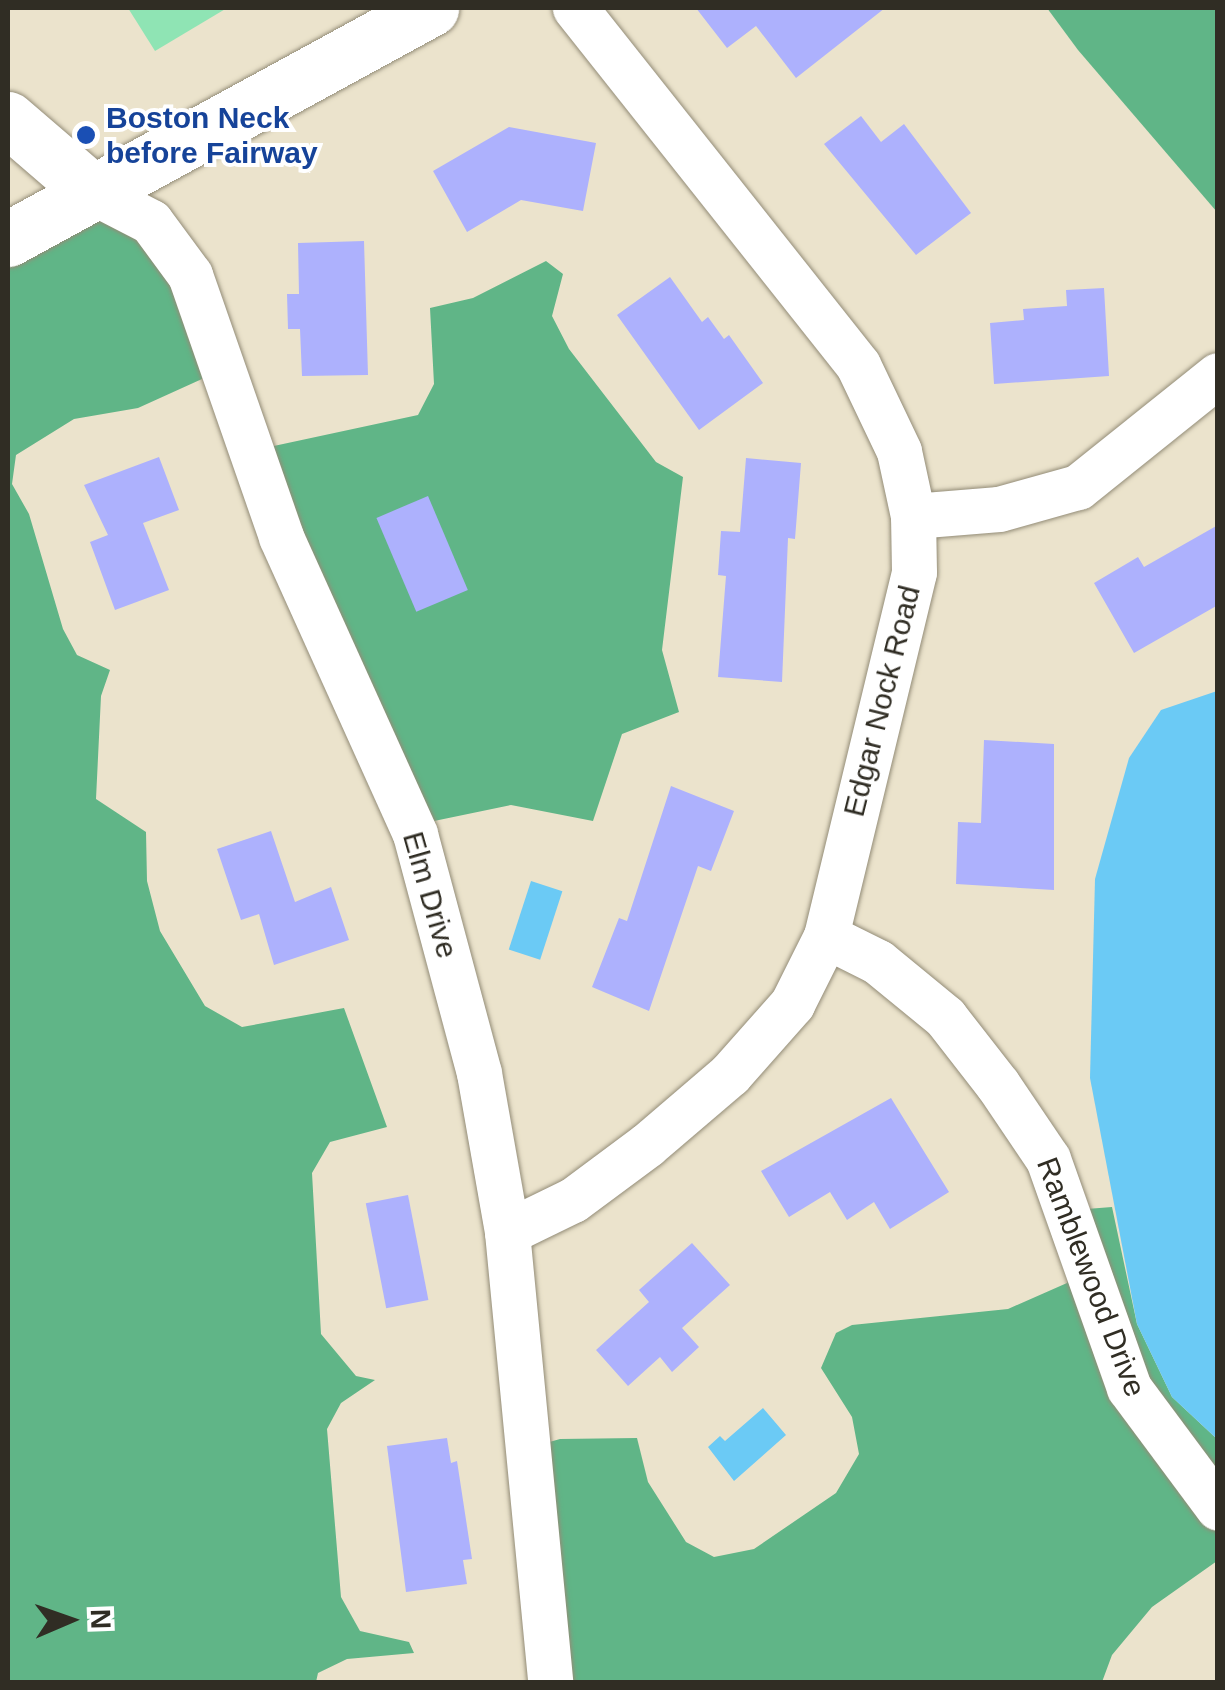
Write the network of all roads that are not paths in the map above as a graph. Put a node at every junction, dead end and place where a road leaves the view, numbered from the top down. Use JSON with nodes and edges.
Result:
{"nodes":[{"id":1,"x":432,"y":8,"type":"edge"},
{"id":2,"x":575,"y":8,"type":"edge"},
{"id":3,"x":8,"y":119,"type":"edge"},
{"id":4,"x":93,"y":192,"type":"junction"},
{"id":5,"x":8,"y":239,"type":"edge"},
{"id":6,"x":1218,"y":375,"type":"edge"},
{"id":7,"x":913,"y":516,"type":"junction"},
{"id":8,"x":826,"y":936,"type":"junction"},
{"id":9,"x":507,"y":1232,"type":"junction"},
{"id":10,"x":1218,"y":1508,"type":"edge"},
{"id":11,"x":550,"y":1682,"type":"edge"}],
"edges":[{"from":1,"to":4,"type":"main road"},
{"from":2,"to":7,"type":"street","name":"Edgar Nock Road"},
{"from":3,"to":4,"type":"main road"},
{"from":4,"to":5,"type":"main road"},
{"from":4,"to":9,"type":"street","name":"Elm Drive"},
{"from":6,"to":7,"type":"street"},
{"from":7,"to":8,"type":"street","name":"Edgar Nock Road"},
{"from":8,"to":9,"type":"street","name":"Edgar Nock Road"},
{"from":8,"to":10,"type":"street","name":"Ramblewood Drive"},
{"from":9,"to":11,"type":"street","name":"Elm Drive"}]}
